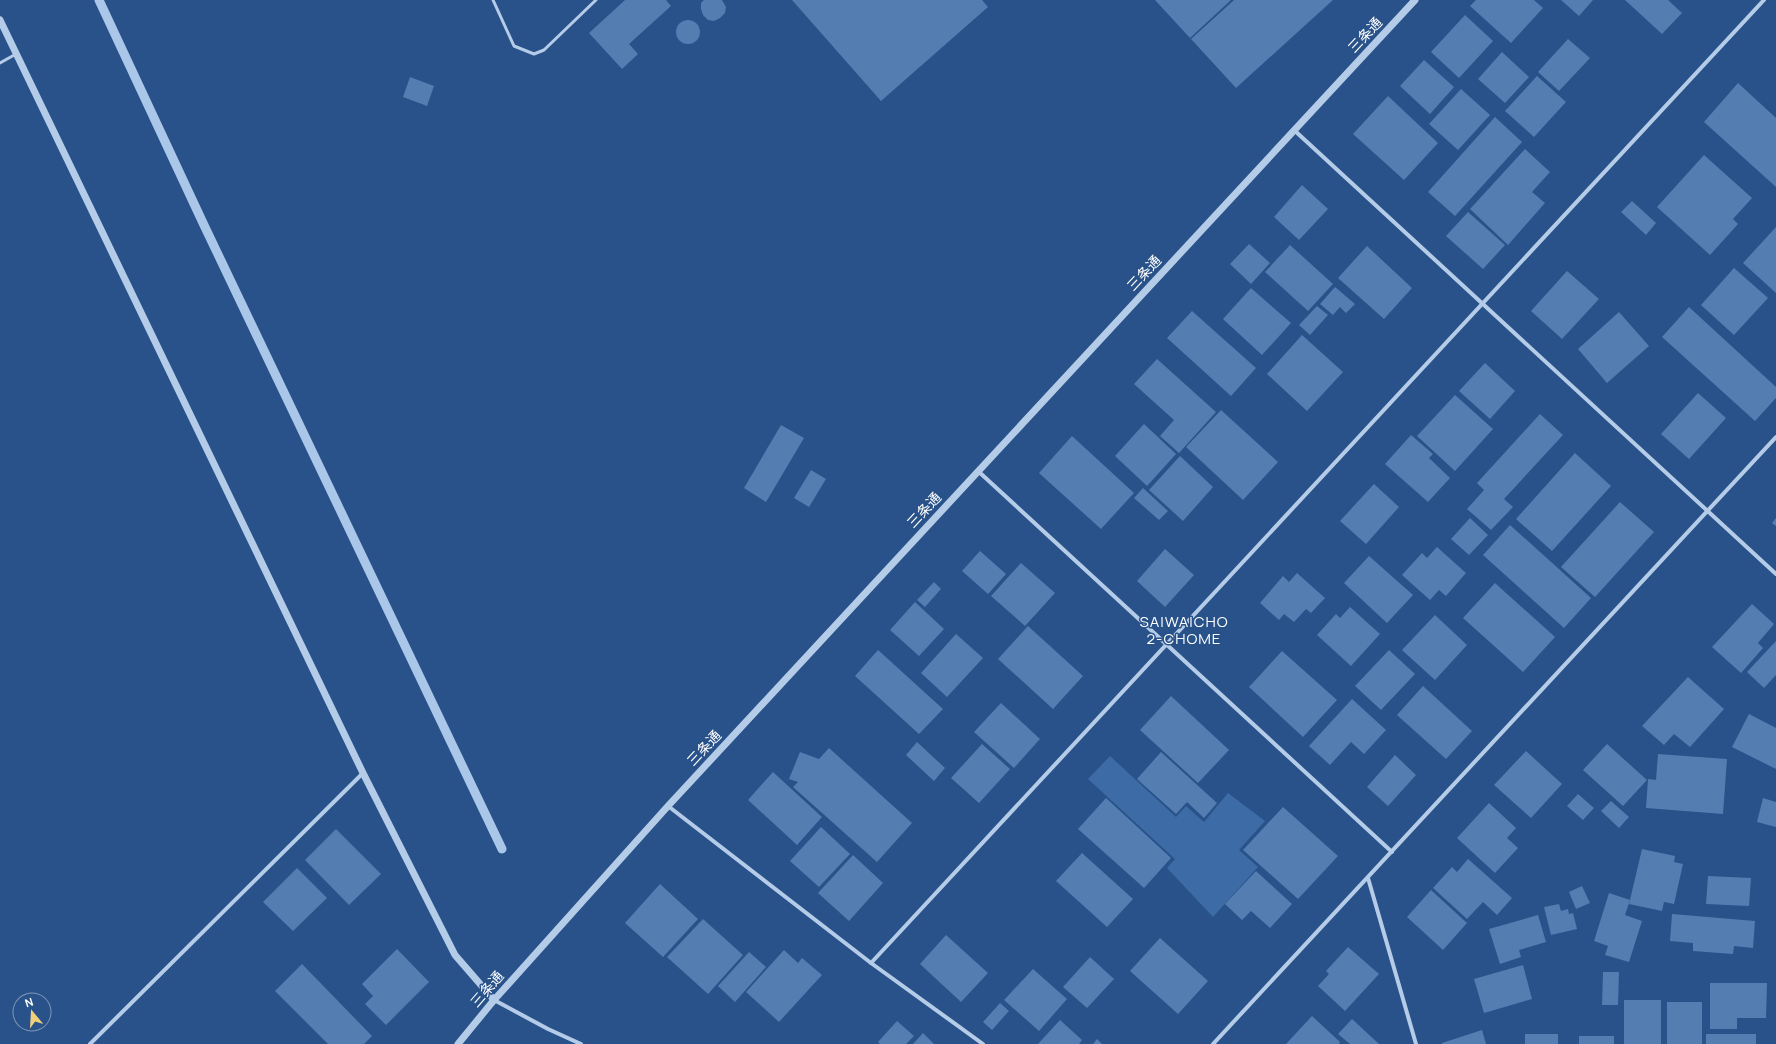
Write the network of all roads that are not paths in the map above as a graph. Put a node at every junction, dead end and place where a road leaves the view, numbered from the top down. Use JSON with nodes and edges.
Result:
{"nodes":[{"id":1,"x":493,"y":0,"type":"edge"},
{"id":2,"x":596,"y":0,"type":"edge"},
{"id":3,"x":1415,"y":0,"type":"edge"},
{"id":4,"x":1764,"y":0,"type":"edge"},
{"id":5,"x":0,"y":20,"type":"edge"},
{"id":6,"x":16,"y":54,"type":"junction"},
{"id":7,"x":0,"y":63,"type":"edge"},
{"id":8,"x":1294,"y":130,"type":"junction"},
{"id":9,"x":1483,"y":303,"type":"junction"},
{"id":10,"x":1776,"y":437,"type":"edge"},
{"id":11,"x":978,"y":471,"type":"junction"},
{"id":12,"x":1708,"y":511,"type":"junction"},
{"id":13,"x":1776,"y":574,"type":"edge"},
{"id":14,"x":1167,"y":644,"type":"junction"},
{"id":15,"x":363,"y":773,"type":"junction"},
{"id":16,"x":668,"y":806,"type":"junction"},
{"id":17,"x":1392,"y":852,"type":"junction"},
{"id":18,"x":1368,"y":878,"type":"junction"},
{"id":19,"x":871,"y":963,"type":"junction"},
{"id":20,"x":494,"y":1000,"type":"junction"},
{"id":21,"x":90,"y":1044,"type":"edge"},
{"id":22,"x":458,"y":1044,"type":"edge"},
{"id":23,"x":581,"y":1044,"type":"edge"},
{"id":24,"x":983,"y":1044,"type":"edge"},
{"id":25,"x":1213,"y":1044,"type":"edge"},
{"id":26,"x":1416,"y":1044,"type":"edge"}],
"edges":[{"from":1,"to":2,"type":"lane"},
{"from":3,"to":8,"type":"street","name":"三条通"},
{"from":4,"to":9,"type":"street"},
{"from":5,"to":6,"type":"street"},
{"from":6,"to":7,"type":"lane"},
{"from":6,"to":15,"type":"street"},
{"from":8,"to":9,"type":"street"},
{"from":8,"to":11,"type":"street","name":"三条通"},
{"from":9,"to":12,"type":"street"},
{"from":9,"to":14,"type":"street"},
{"from":10,"to":12,"type":"street"},
{"from":11,"to":14,"type":"street"},
{"from":11,"to":16,"type":"street","name":"三条通"},
{"from":12,"to":13,"type":"street"},
{"from":12,"to":17,"type":"street"},
{"from":14,"to":17,"type":"street"},
{"from":14,"to":19,"type":"street"},
{"from":15,"to":20,"type":"street"},
{"from":15,"to":21,"type":"street"},
{"from":16,"to":19,"type":"street"},
{"from":16,"to":20,"type":"street","name":"三条通"},
{"from":17,"to":18,"type":"street"},
{"from":18,"to":25,"type":"street"},
{"from":18,"to":26,"type":"street"},
{"from":19,"to":24,"type":"street"},
{"from":20,"to":22,"type":"street","name":"三条通"},
{"from":20,"to":23,"type":"street"}]}
